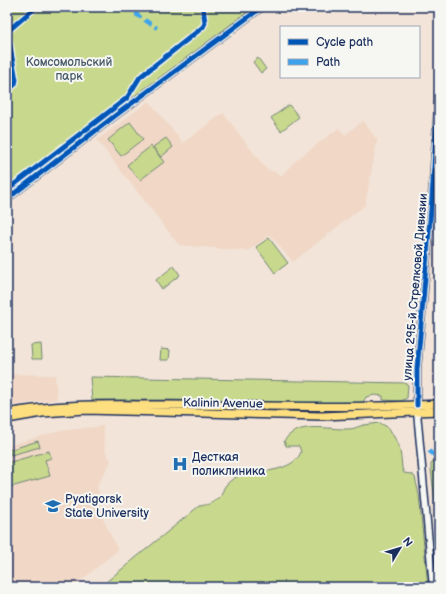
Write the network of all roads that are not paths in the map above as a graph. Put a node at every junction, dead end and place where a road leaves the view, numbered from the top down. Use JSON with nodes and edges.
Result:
{"nodes":[{"id":1,"x":262,"y":7,"type":"edge"},
{"id":2,"x":439,"y":92,"type":"edge"},
{"id":3,"x":7,"y":200,"type":"edge"},
{"id":4,"x":439,"y":404,"type":"edge"},
{"id":5,"x":322,"y":407,"type":"junction"},
{"id":6,"x":417,"y":409,"type":"junction"},
{"id":7,"x":439,"y":411,"type":"edge"},
{"id":8,"x":7,"y":412,"type":"edge"},
{"id":9,"x":322,"y":416,"type":"junction"},
{"id":10,"x":7,"y":419,"type":"edge"},
{"id":11,"x":433,"y":586,"type":"edge"}],
"edges":[{"from":1,"to":3,"type":"street"},
{"from":2,"to":6,"type":"street","name":"улица 295-й Стрелковой Дивизии"},
{"from":4,"to":6,"type":"main road","name":"Kalinin Avenue"},
{"from":5,"to":6,"type":"main road","name":"Kalinin Avenue"},
{"from":5,"to":8,"type":"main road","name":"Kalinin Avenue"},
{"from":5,"to":9,"type":"main road"},
{"from":6,"to":7,"type":"main road","name":"Kalinin Avenue"},
{"from":6,"to":9,"type":"main road","name":"Kalinin Avenue"},
{"from":6,"to":11,"type":"street","name":"улица 295-й Стрелковой Дивизии"},
{"from":9,"to":10,"type":"main road","name":"Kalinin Avenue"}]}
